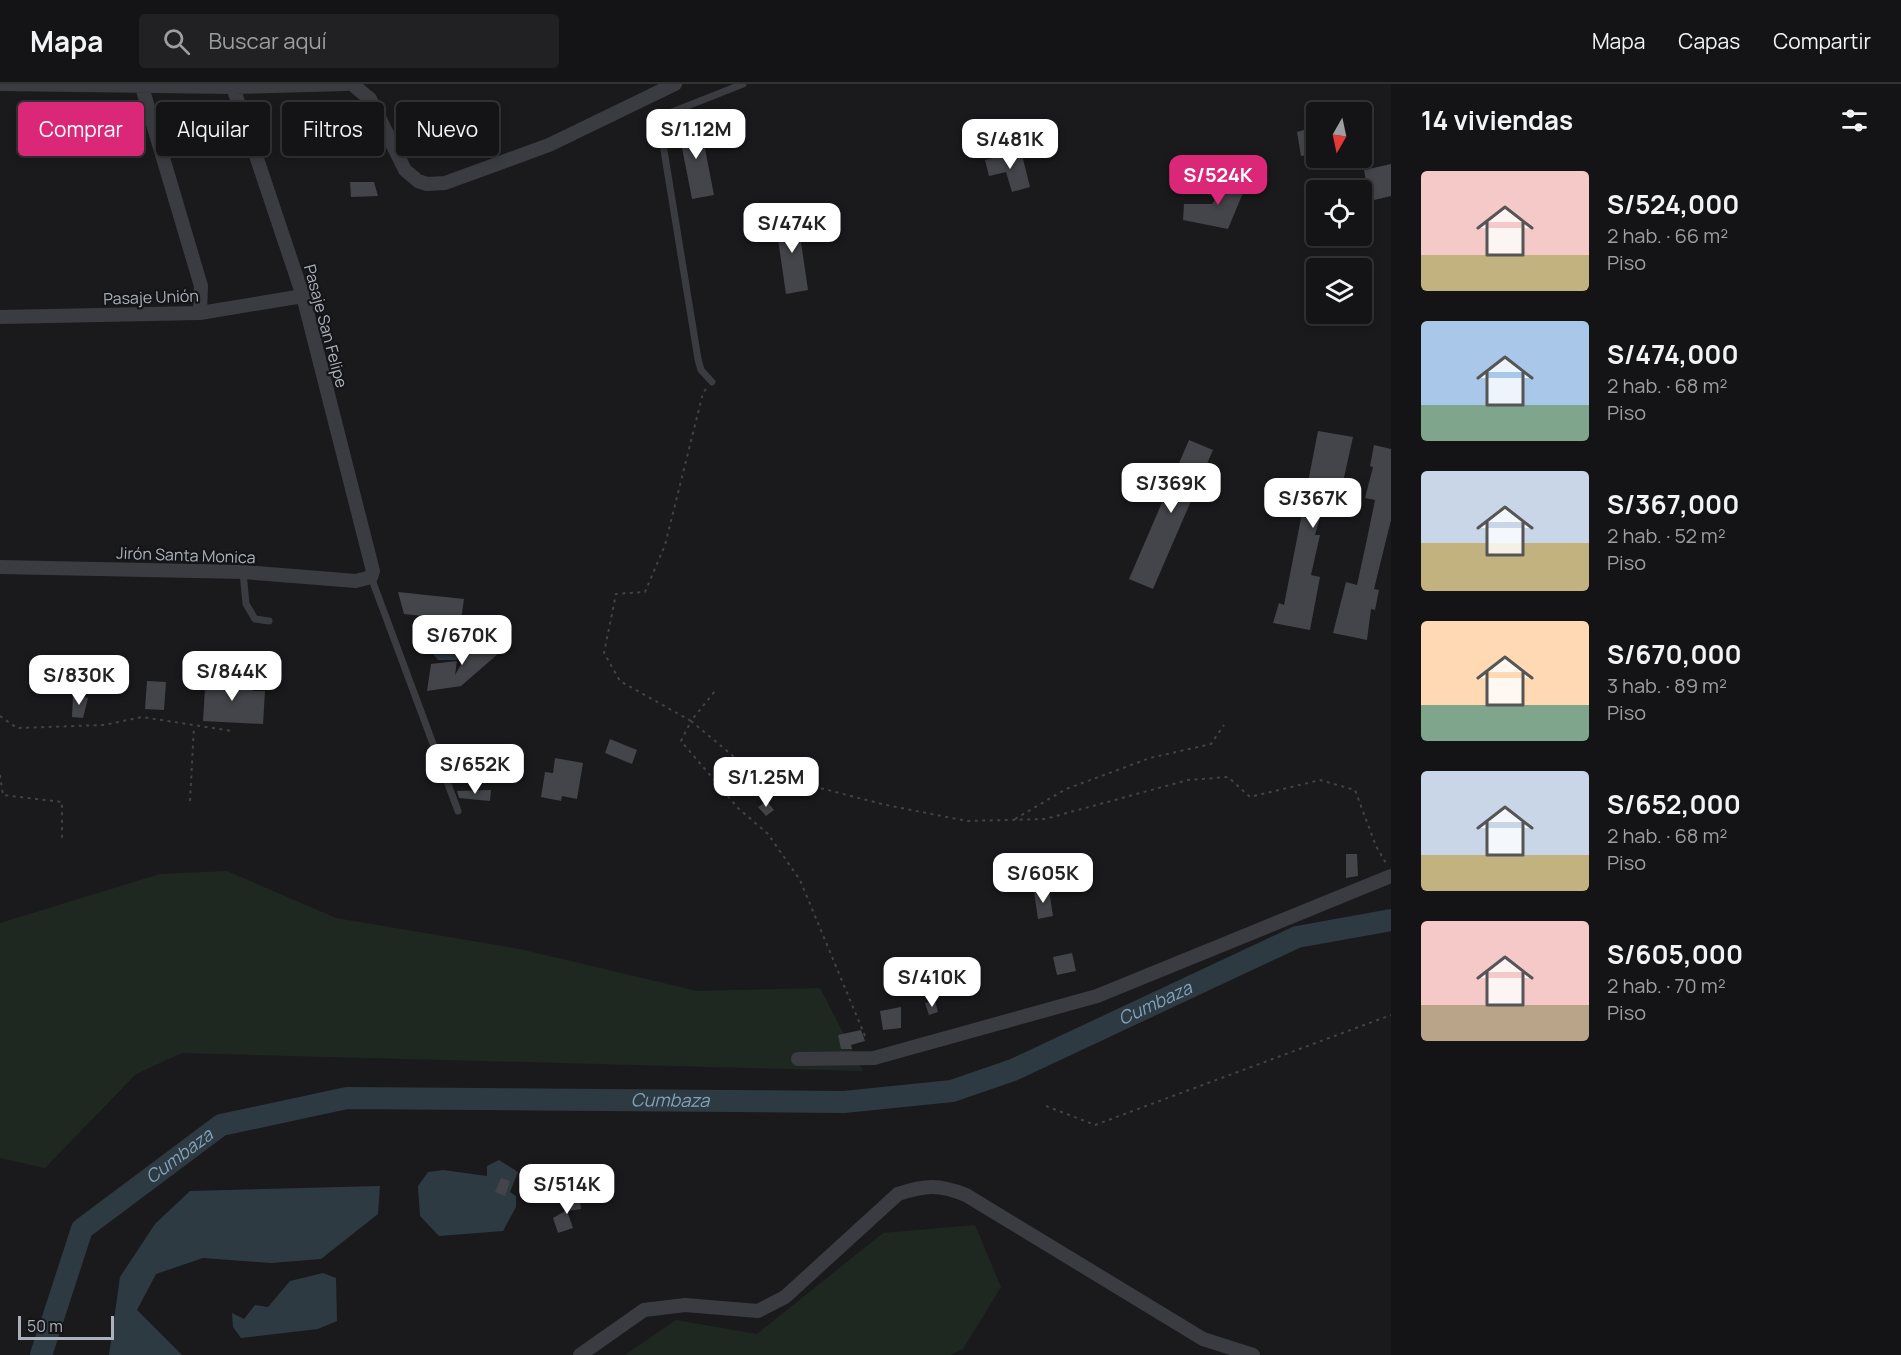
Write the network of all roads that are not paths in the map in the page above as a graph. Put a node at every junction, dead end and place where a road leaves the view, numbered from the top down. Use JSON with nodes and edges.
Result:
{"nodes":[{"id":1,"x":0,"y":84,"type":"edge"},
{"id":2,"x":347,"y":84,"type":"edge"},
{"id":3,"x":352,"y":84,"type":"edge"},
{"id":4,"x":675,"y":84,"type":"edge"},
{"id":5,"x":743,"y":84,"type":"edge"},
{"id":6,"x":142,"y":87,"type":"junction"},
{"id":7,"x":233,"y":87,"type":"junction"},
{"id":8,"x":303,"y":296,"type":"junction"},
{"id":9,"x":200,"y":313,"type":"junction"},
{"id":10,"x":0,"y":317,"type":"edge"},
{"id":11,"x":712,"y":382,"type":"road end"},
{"id":12,"x":0,"y":567,"type":"edge"},
{"id":13,"x":243,"y":572,"type":"junction"},
{"id":14,"x":371,"y":577,"type":"junction"},
{"id":15,"x":269,"y":621,"type":"dead end"},
{"id":16,"x":458,"y":811,"type":"dead end"},
{"id":17,"x":1391,"y":875,"type":"edge"},
{"id":18,"x":798,"y":1059,"type":"dead end"},
{"id":19,"x":580,"y":1355,"type":"edge"},
{"id":20,"x":1253,"y":1355,"type":"edge"}],
"edges":[{"from":1,"to":6,"type":"street"},
{"from":2,"to":7,"type":"street"},
{"from":3,"to":4,"type":"street"},
{"from":5,"to":11,"type":"lane"},
{"from":6,"to":7,"type":"street"},
{"from":6,"to":9,"type":"street"},
{"from":7,"to":8,"type":"street","name":"Pasaje San Felipe"},
{"from":8,"to":9,"type":"street","name":"Pasaje Unión"},
{"from":8,"to":14,"type":"street","name":"Pasaje San Felipe"},
{"from":9,"to":10,"type":"street","name":"Pasaje Unión"},
{"from":12,"to":13,"type":"street","name":"Jirón Santa Monica"},
{"from":13,"to":14,"type":"street","name":"Jirón Santa Monica"},
{"from":13,"to":15,"type":"lane"},
{"from":14,"to":16,"type":"lane"},
{"from":17,"to":18,"type":"street"},
{"from":19,"to":20,"type":"street"}]}
